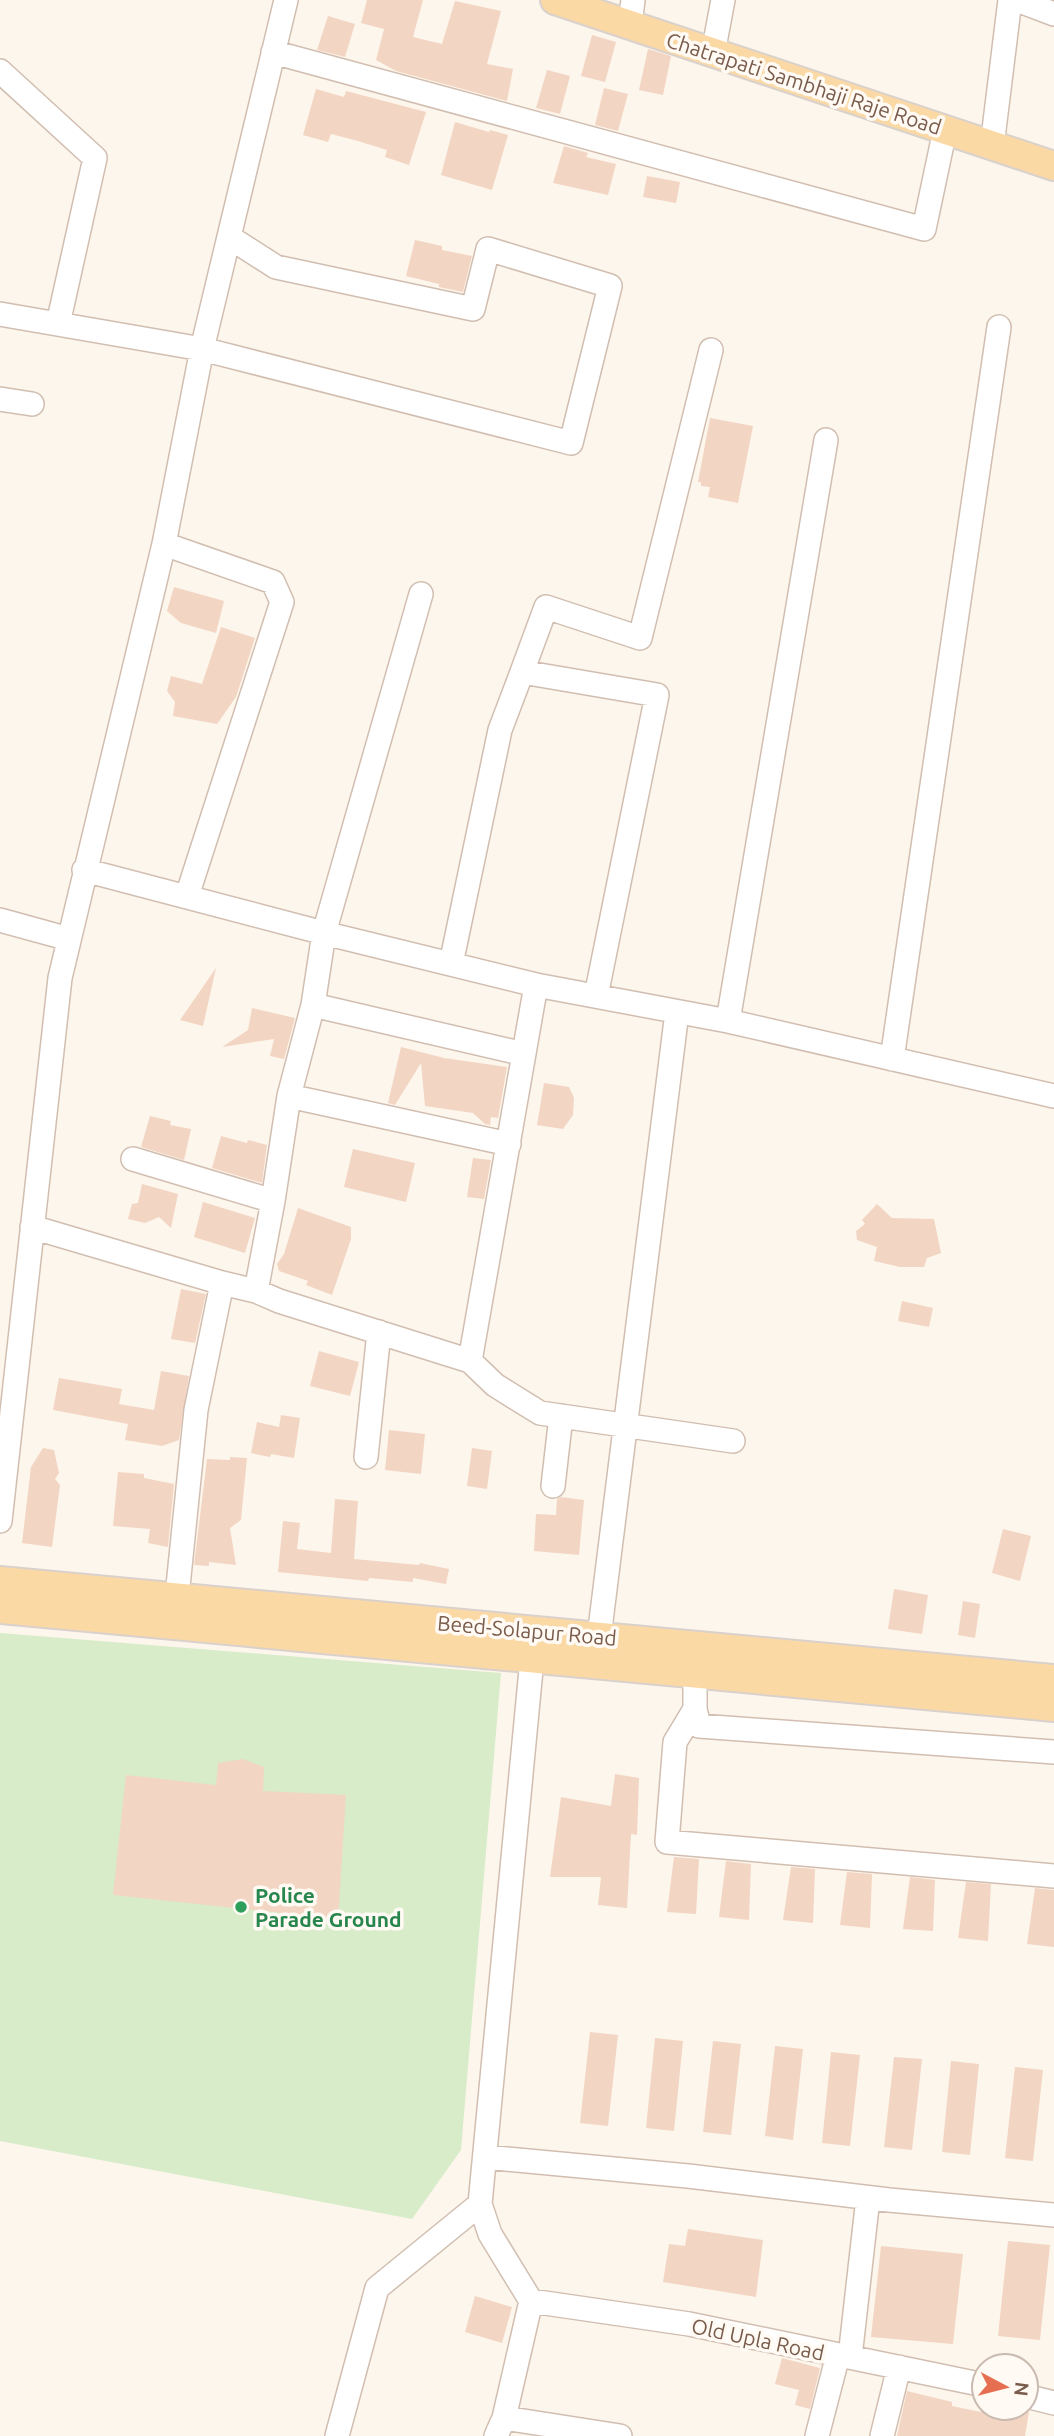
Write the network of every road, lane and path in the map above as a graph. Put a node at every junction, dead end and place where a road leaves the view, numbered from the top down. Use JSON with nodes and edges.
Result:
{"nodes":[{"id":1,"x":286,"y":0,"type":"edge"},
{"id":2,"x":555,"y":0,"type":"edge"},
{"id":3,"x":723,"y":0,"type":"edge"},
{"id":4,"x":1010,"y":0,"type":"edge"},
{"id":5,"x":1017,"y":0,"type":"edge"},
{"id":6,"x":631,"y":12,"type":"edge"},
{"id":7,"x":1054,"y":13,"type":"edge"},
{"id":8,"x":273,"y":52,"type":"junction"},
{"id":9,"x":713,"y":53,"type":"junction"},
{"id":10,"x":0,"y":71,"type":"edge"},
{"id":11,"x":945,"y":130,"type":"junction"},
{"id":12,"x":992,"y":146,"type":"junction"},
{"id":13,"x":1054,"y":166,"type":"edge"},
{"id":14,"x":229,"y":237,"type":"junction"},
{"id":15,"x":0,"y":314,"type":"edge"},
{"id":16,"x":58,"y":324,"type":"junction"},
{"id":17,"x":999,"y":327,"type":"dead end"},
{"id":18,"x":202,"y":349,"type":"junction"},
{"id":19,"x":711,"y":350,"type":"dead end"},
{"id":20,"x":0,"y":399,"type":"edge"},
{"id":21,"x":32,"y":404,"type":"dead end"},
{"id":22,"x":826,"y":440,"type":"dead end"},
{"id":23,"x":164,"y":544,"type":"junction"},
{"id":24,"x":421,"y":594,"type":"dead end"},
{"id":25,"x":522,"y":672,"type":"junction"},
{"id":26,"x":85,"y":870,"type":"junction"},
{"id":27,"x":187,"y":896,"type":"junction"},
{"id":28,"x":0,"y":920,"type":"edge"},
{"id":29,"x":324,"y":933,"type":"junction"},
{"id":30,"x":69,"y":939,"type":"junction"},
{"id":31,"x":451,"y":964,"type":"junction"},
{"id":32,"x":536,"y":985,"type":"junction"},
{"id":33,"x":596,"y":996,"type":"junction"},
{"id":34,"x":313,"y":1005,"type":"junction"},
{"id":35,"x":677,"y":1012,"type":"junction"},
{"id":36,"x":728,"y":1021,"type":"junction"},
{"id":37,"x":524,"y":1054,"type":"junction"},
{"id":38,"x":892,"y":1059,"type":"junction"},
{"id":39,"x":289,"y":1096,"type":"junction"},
{"id":40,"x":1054,"y":1096,"type":"edge"},
{"id":41,"x":509,"y":1144,"type":"junction"},
{"id":42,"x":132,"y":1159,"type":"dead end"},
{"id":43,"x":273,"y":1201,"type":"junction"},
{"id":44,"x":32,"y":1227,"type":"junction"},
{"id":45,"x":222,"y":1283,"type":"junction"},
{"id":46,"x":256,"y":1291,"type":"junction"},
{"id":47,"x":379,"y":1332,"type":"junction"},
{"id":48,"x":470,"y":1361,"type":"junction"},
{"id":49,"x":8,"y":1367,"type":"edge"},
{"id":50,"x":561,"y":1416,"type":"junction"},
{"id":51,"x":625,"y":1424,"type":"junction"},
{"id":52,"x":733,"y":1441,"type":"dead end"},
{"id":53,"x":366,"y":1457,"type":"dead end"},
{"id":54,"x":553,"y":1486,"type":"dead end"},
{"id":55,"x":1,"y":1510,"type":"edge"},
{"id":56,"x":0,"y":1581,"type":"edge"},
{"id":57,"x":177,"y":1595,"type":"junction"},
{"id":58,"x":0,"y":1609,"type":"edge"},
{"id":59,"x":598,"y":1637,"type":"junction"},
{"id":60,"x":532,"y":1659,"type":"junction"},
{"id":61,"x":695,"y":1674,"type":"junction"},
{"id":62,"x":1054,"y":1679,"type":"edge"},
{"id":63,"x":1054,"y":1707,"type":"edge"},
{"id":64,"x":695,"y":1709,"type":"junction"},
{"id":65,"x":1054,"y":1752,"type":"edge"},
{"id":66,"x":1054,"y":1876,"type":"edge"},
{"id":67,"x":485,"y":2157,"type":"junction"},
{"id":68,"x":868,"y":2198,"type":"junction"},
{"id":69,"x":480,"y":2204,"type":"junction"},
{"id":70,"x":1054,"y":2214,"type":"edge"},
{"id":71,"x":531,"y":2301,"type":"junction"},
{"id":72,"x":844,"y":2356,"type":"junction"},
{"id":73,"x":899,"y":2367,"type":"junction"},
{"id":74,"x":970,"y":2382,"type":"edge"},
{"id":75,"x":500,"y":2427,"type":"edge"},
{"id":76,"x":337,"y":2436,"type":"edge"},
{"id":77,"x":618,"y":2436,"type":"edge"},
{"id":78,"x":817,"y":2436,"type":"edge"},
{"id":79,"x":882,"y":2436,"type":"edge"}],
"edges":[{"from":1,"to":8,"type":"street"},
{"from":2,"to":6,"type":"main road","name":"Chatrapati Sambhaji Raje Road"},
{"from":3,"to":9,"type":"street"},
{"from":4,"to":12,"type":"street"},
{"from":5,"to":7,"type":"street"},
{"from":6,"to":9,"type":"main road","name":"Chatrapati Sambhaji Raje Road"},
{"from":8,"to":11,"type":"street"},
{"from":8,"to":14,"type":"street"},
{"from":9,"to":11,"type":"main road","name":"Chatrapati Sambhaji Raje Road"},
{"from":10,"to":16,"type":"street"},
{"from":11,"to":12,"type":"main road","name":"Chatrapati Sambhaji Raje Road"},
{"from":12,"to":13,"type":"main road","name":"Chatrapati Sambhaji Raje Road"},
{"from":14,"to":18,"type":"street"},
{"from":14,"to":18,"type":"street"},
{"from":15,"to":16,"type":"street"},
{"from":16,"to":18,"type":"street"},
{"from":17,"to":38,"type":"street"},
{"from":18,"to":23,"type":"street"},
{"from":19,"to":25,"type":"street"},
{"from":20,"to":21,"type":"street"},
{"from":22,"to":36,"type":"street"},
{"from":23,"to":26,"type":"street"},
{"from":23,"to":27,"type":"street"},
{"from":24,"to":29,"type":"street"},
{"from":25,"to":31,"type":"street"},
{"from":25,"to":33,"type":"street"},
{"from":26,"to":27,"type":"street"},
{"from":26,"to":30,"type":"street"},
{"from":27,"to":29,"type":"street"},
{"from":28,"to":30,"type":"street"},
{"from":29,"to":31,"type":"street"},
{"from":29,"to":34,"type":"street"},
{"from":30,"to":44,"type":"street"},
{"from":31,"to":32,"type":"street"},
{"from":32,"to":33,"type":"street"},
{"from":32,"to":37,"type":"street"},
{"from":33,"to":35,"type":"street"},
{"from":34,"to":37,"type":"street"},
{"from":34,"to":39,"type":"street"},
{"from":35,"to":36,"type":"street"},
{"from":35,"to":51,"type":"street"},
{"from":36,"to":38,"type":"street"},
{"from":37,"to":41,"type":"street"},
{"from":38,"to":40,"type":"street"},
{"from":39,"to":41,"type":"street"},
{"from":39,"to":43,"type":"street"},
{"from":41,"to":48,"type":"street"},
{"from":42,"to":43,"type":"street"},
{"from":43,"to":46,"type":"street"},
{"from":44,"to":45,"type":"street"},
{"from":44,"to":49,"type":"street"},
{"from":45,"to":46,"type":"street"},
{"from":45,"to":57,"type":"street"},
{"from":46,"to":47,"type":"street"},
{"from":47,"to":48,"type":"street"},
{"from":47,"to":53,"type":"street"},
{"from":48,"to":50,"type":"street"},
{"from":49,"to":55,"type":"street"},
{"from":50,"to":51,"type":"street"},
{"from":50,"to":54,"type":"street"},
{"from":51,"to":52,"type":"street"},
{"from":51,"to":59,"type":"street"},
{"from":56,"to":57,"type":"main road","name":"Beed-Solapur Road"},
{"from":57,"to":59,"type":"main road","name":"Beed-Solapur Road"},
{"from":58,"to":60,"type":"main road","name":"Beed-Solapur Road"},
{"from":59,"to":62,"type":"main road","name":"Beed-Solapur Road"},
{"from":60,"to":61,"type":"main road","name":"Beed-Solapur Road"},
{"from":60,"to":67,"type":"street"},
{"from":61,"to":63,"type":"main road","name":"Beed-Solapur Road"},
{"from":61,"to":64,"type":"street"},
{"from":64,"to":65,"type":"street"},
{"from":64,"to":66,"type":"street"},
{"from":67,"to":68,"type":"street"},
{"from":67,"to":69,"type":"street"},
{"from":68,"to":70,"type":"street"},
{"from":68,"to":72,"type":"street"},
{"from":69,"to":71,"type":"street"},
{"from":69,"to":76,"type":"street"},
{"from":71,"to":72,"type":"street","name":"Old Upla Road"},
{"from":71,"to":75,"type":"street"},
{"from":72,"to":73,"type":"street","name":"Old Upla Road"},
{"from":72,"to":78,"type":"street"},
{"from":73,"to":74,"type":"street","name":"Old Upla Road"},
{"from":73,"to":79,"type":"street"},
{"from":75,"to":77,"type":"street"}]}
